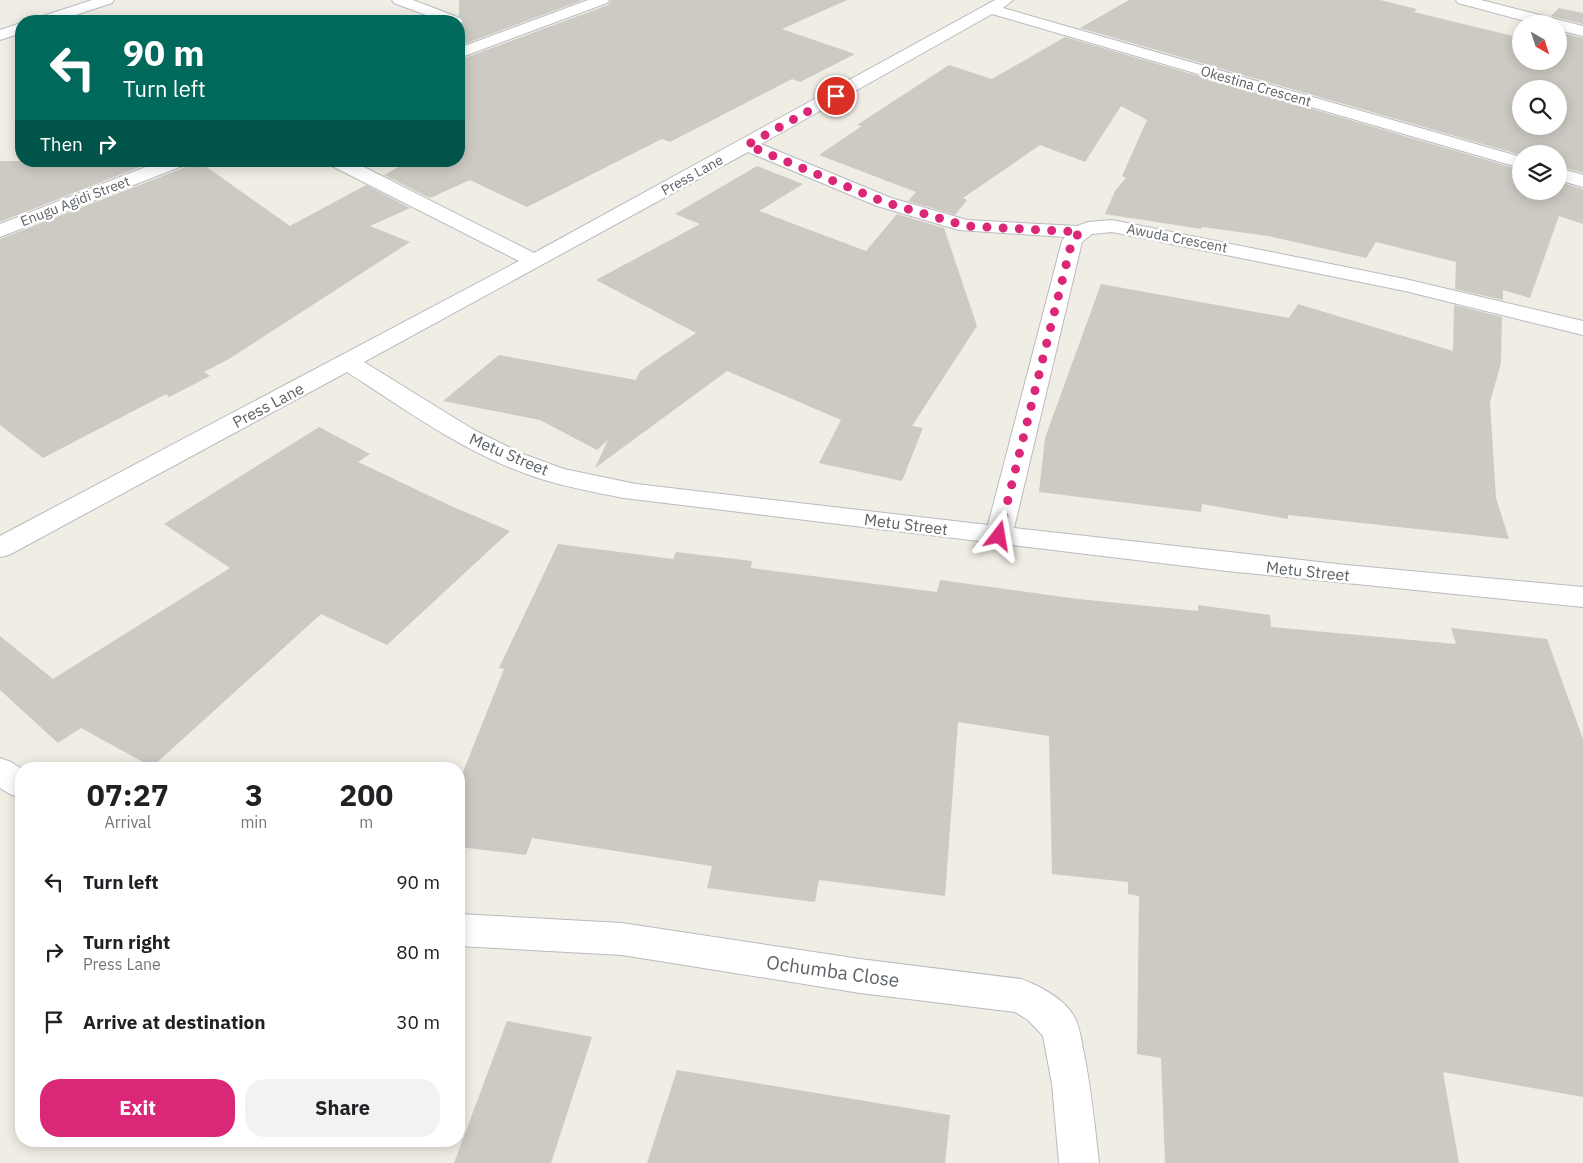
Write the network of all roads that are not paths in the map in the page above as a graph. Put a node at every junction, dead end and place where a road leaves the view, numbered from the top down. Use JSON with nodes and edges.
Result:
{"nodes":[{"id":1,"x":107,"y":0,"type":"edge"},
{"id":2,"x":399,"y":0,"type":"edge"},
{"id":3,"x":602,"y":0,"type":"edge"},
{"id":4,"x":1463,"y":0,"type":"edge"},
{"id":5,"x":998,"y":5,"type":"edge"},
{"id":6,"x":61,"y":15,"type":"edge"},
{"id":7,"x":438,"y":15,"type":"edge"},
{"id":8,"x":1520,"y":15,"type":"edge"},
{"id":9,"x":465,"y":25,"type":"edge"},
{"id":10,"x":1568,"y":27,"type":"edge"},
{"id":11,"x":15,"y":30,"type":"edge"},
{"id":12,"x":1583,"y":31,"type":"edge"},
{"id":13,"x":0,"y":35,"type":"edge"},
{"id":14,"x":498,"y":38,"type":"junction"},
{"id":15,"x":465,"y":51,"type":"edge"},
{"id":16,"x":747,"y":145,"type":"junction"},
{"id":17,"x":1512,"y":160,"type":"edge"},
{"id":18,"x":163,"y":167,"type":"edge"},
{"id":19,"x":349,"y":167,"type":"edge"},
{"id":20,"x":1567,"y":176,"type":"edge"},
{"id":21,"x":1583,"y":181,"type":"edge"},
{"id":22,"x":0,"y":231,"type":"edge"},
{"id":23,"x":1080,"y":232,"type":"junction"},
{"id":24,"x":535,"y":261,"type":"junction"},
{"id":25,"x":1583,"y":328,"type":"edge"},
{"id":26,"x":348,"y":362,"type":"junction"},
{"id":27,"x":999,"y":536,"type":"junction"},
{"id":28,"x":0,"y":548,"type":"edge"},
{"id":29,"x":1583,"y":597,"type":"edge"},
{"id":30,"x":0,"y":771,"type":"edge"},
{"id":31,"x":15,"y":781,"type":"edge"},
{"id":32,"x":465,"y":930,"type":"edge"},
{"id":33,"x":1079,"y":1163,"type":"edge"}],
"edges":[{"from":1,"to":6,"type":"street"},
{"from":2,"to":7,"type":"street"},
{"from":3,"to":14,"type":"street"},
{"from":4,"to":8,"type":"street"},
{"from":5,"to":16,"type":"street","name":"Press Lane"},
{"from":5,"to":17,"type":"street","name":"Okestina Crescent"},
{"from":9,"to":14,"type":"street"},
{"from":10,"to":12,"type":"street"},
{"from":11,"to":13,"type":"street"},
{"from":14,"to":15,"type":"street"},
{"from":16,"to":23,"type":"street","name":"Awuda Crescent"},
{"from":16,"to":24,"type":"street","name":"Press Lane"},
{"from":18,"to":22,"type":"street","name":"Enugu Agidi Street"},
{"from":19,"to":24,"type":"street"},
{"from":20,"to":21,"type":"street"},
{"from":23,"to":25,"type":"street","name":"Awuda Crescent"},
{"from":23,"to":27,"type":"street"},
{"from":24,"to":26,"type":"street","name":"Press Lane"},
{"from":26,"to":27,"type":"street","name":"Metu Street"},
{"from":26,"to":28,"type":"street","name":"Press Lane"},
{"from":27,"to":29,"type":"street","name":"Metu Street"},
{"from":30,"to":31,"type":"street"},
{"from":32,"to":33,"type":"street","name":"Ochumba Close"}]}
